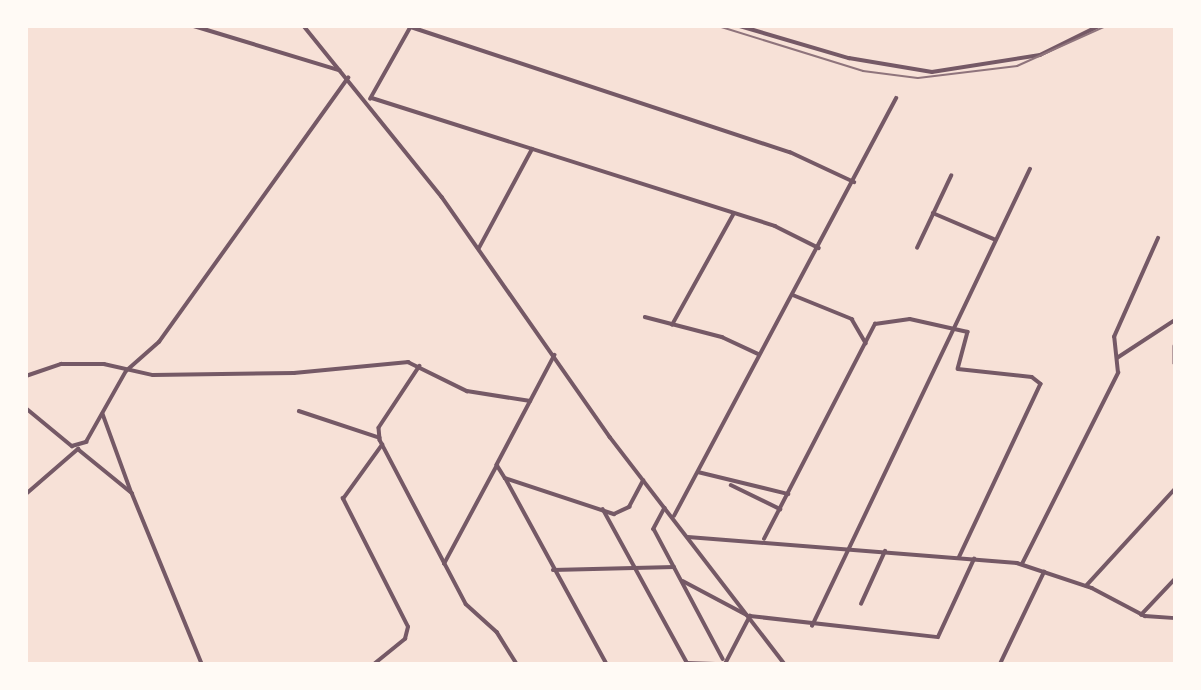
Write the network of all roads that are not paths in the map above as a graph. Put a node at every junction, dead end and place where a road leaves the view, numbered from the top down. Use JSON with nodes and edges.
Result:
{"nodes":[{"id":1,"x":194,"y":26,"type":"edge"},
{"id":2,"x":304,"y":26,"type":"edge"},
{"id":3,"x":411,"y":26,"type":"edge"},
{"id":4,"x":740,"y":26,"type":"edge"},
{"id":5,"x":1099,"y":26,"type":"edge"},
{"id":6,"x":327,"y":53,"type":"junction"},
{"id":7,"x":321,"y":65,"type":"junction"},
{"id":8,"x":339,"y":70,"type":"junction"},
{"id":9,"x":348,"y":78,"type":"junction"},
{"id":10,"x":896,"y":98,"type":"dead end"},
{"id":11,"x":370,"y":99,"type":"junction"},
{"id":12,"x":532,"y":149,"type":"junction"},
{"id":13,"x":1030,"y":169,"type":"dead end"},
{"id":14,"x":951,"y":176,"type":"dead end"},
{"id":15,"x":854,"y":182,"type":"junction"},
{"id":16,"x":933,"y":213,"type":"junction"},
{"id":17,"x":733,"y":215,"type":"junction"},
{"id":18,"x":1158,"y":238,"type":"dead end"},
{"id":19,"x":994,"y":239,"type":"junction"},
{"id":20,"x":479,"y":247,"type":"junction"},
{"id":21,"x":819,"y":248,"type":"junction"},
{"id":22,"x":917,"y":248,"type":"dead end"},
{"id":23,"x":793,"y":295,"type":"junction"},
{"id":24,"x":645,"y":317,"type":"dead end"},
{"id":25,"x":1175,"y":320,"type":"edge"},
{"id":26,"x":672,"y":325,"type":"junction"},
{"id":27,"x":951,"y":329,"type":"junction"},
{"id":28,"x":866,"y":343,"type":"junction"},
{"id":29,"x":1175,"y":346,"type":"edge"},
{"id":30,"x":758,"y":354,"type":"junction"},
{"id":31,"x":555,"y":355,"type":"junction"},
{"id":32,"x":1117,"y":358,"type":"junction"},
{"id":33,"x":1175,"y":363,"type":"edge"},
{"id":34,"x":420,"y":366,"type":"junction"},
{"id":35,"x":126,"y":371,"type":"junction"},
{"id":36,"x":26,"y":376,"type":"edge"},
{"id":37,"x":530,"y":401,"type":"junction"},
{"id":38,"x":26,"y":408,"type":"edge"},
{"id":39,"x":299,"y":411,"type":"dead end"},
{"id":40,"x":103,"y":414,"type":"junction"},
{"id":41,"x":380,"y":438,"type":"junction"},
{"id":42,"x":382,"y":445,"type":"junction"},
{"id":43,"x":78,"y":449,"type":"junction"},
{"id":44,"x":497,"y":465,"type":"junction"},
{"id":45,"x":698,"y":472,"type":"junction"},
{"id":46,"x":505,"y":478,"type":"junction"},
{"id":47,"x":643,"y":481,"type":"junction"},
{"id":48,"x":729,"y":484,"type":"junction"},
{"id":49,"x":1175,"y":489,"type":"edge"},
{"id":50,"x":132,"y":493,"type":"junction"},
{"id":51,"x":26,"y":494,"type":"edge"},
{"id":52,"x":788,"y":494,"type":"junction"},
{"id":53,"x":666,"y":508,"type":"junction"},
{"id":54,"x":603,"y":509,"type":"junction"},
{"id":55,"x":780,"y":509,"type":"junction"},
{"id":56,"x":674,"y":516,"type":"junction"},
{"id":57,"x":688,"y":537,"type":"junction"},
{"id":58,"x":764,"y":539,"type":"junction"},
{"id":59,"x":846,"y":547,"type":"junction"},
{"id":60,"x":884,"y":551,"type":"junction"},
{"id":61,"x":959,"y":558,"type":"junction"},
{"id":62,"x":974,"y":559,"type":"junction"},
{"id":63,"x":444,"y":564,"type":"junction"},
{"id":64,"x":1022,"y":564,"type":"junction"},
{"id":65,"x":674,"y":567,"type":"junction"},
{"id":66,"x":553,"y":570,"type":"junction"},
{"id":67,"x":635,"y":572,"type":"junction"},
{"id":68,"x":1044,"y":572,"type":"junction"},
{"id":69,"x":1175,"y":579,"type":"edge"},
{"id":70,"x":681,"y":580,"type":"junction"},
{"id":71,"x":1086,"y":586,"type":"junction"},
{"id":72,"x":861,"y":604,"type":"dead end"},
{"id":73,"x":1142,"y":615,"type":"junction"},
{"id":74,"x":750,"y":616,"type":"junction"},
{"id":75,"x":1175,"y":618,"type":"edge"},
{"id":76,"x":811,"y":626,"type":"junction"},
{"id":77,"x":724,"y":662,"type":"edge"},
{"id":78,"x":688,"y":663,"type":"edge"},
{"id":79,"x":202,"y":664,"type":"edge"},
{"id":80,"x":374,"y":664,"type":"edge"},
{"id":81,"x":517,"y":664,"type":"edge"},
{"id":82,"x":607,"y":664,"type":"edge"},
{"id":83,"x":715,"y":664,"type":"edge"},
{"id":84,"x":785,"y":664,"type":"edge"},
{"id":85,"x":1000,"y":664,"type":"edge"}],
"edges":[{"from":1,"to":7,"type":"street"},
{"from":2,"to":6,"type":"street"},
{"from":3,"to":11,"type":"street"},
{"from":3,"to":15,"type":"street"},
{"from":4,"to":5,"type":"street"},
{"from":6,"to":7,"type":"street"},
{"from":6,"to":8,"type":"street"},
{"from":7,"to":8,"type":"street"},
{"from":8,"to":9,"type":"street"},
{"from":9,"to":11,"type":"street"},
{"from":9,"to":35,"type":"street"},
{"from":10,"to":15,"type":"street"},
{"from":11,"to":12,"type":"street"},
{"from":11,"to":20,"type":"street"},
{"from":12,"to":17,"type":"street"},
{"from":12,"to":20,"type":"street"},
{"from":13,"to":19,"type":"street"},
{"from":14,"to":16,"type":"street"},
{"from":15,"to":21,"type":"street"},
{"from":16,"to":19,"type":"street"},
{"from":16,"to":22,"type":"street"},
{"from":17,"to":21,"type":"street"},
{"from":17,"to":26,"type":"street"},
{"from":18,"to":32,"type":"street"},
{"from":19,"to":27,"type":"street"},
{"from":20,"to":31,"type":"street"},
{"from":21,"to":23,"type":"street"},
{"from":23,"to":28,"type":"street"},
{"from":23,"to":30,"type":"street"},
{"from":24,"to":26,"type":"street"},
{"from":25,"to":32,"type":"street"},
{"from":26,"to":30,"type":"street"},
{"from":27,"to":28,"type":"street"},
{"from":27,"to":59,"type":"street"},
{"from":27,"to":61,"type":"street"},
{"from":28,"to":52,"type":"street"},
{"from":29,"to":33,"type":"street"},
{"from":30,"to":45,"type":"street"},
{"from":31,"to":37,"type":"street"},
{"from":31,"to":47,"type":"street"},
{"from":32,"to":64,"type":"street"},
{"from":34,"to":35,"type":"street"},
{"from":34,"to":37,"type":"street"},
{"from":34,"to":41,"type":"street"},
{"from":35,"to":36,"type":"street"},
{"from":35,"to":40,"type":"street"},
{"from":37,"to":44,"type":"street"},
{"from":38,"to":43,"type":"street"},
{"from":39,"to":41,"type":"street"},
{"from":40,"to":43,"type":"street"},
{"from":40,"to":50,"type":"street"},
{"from":41,"to":42,"type":"street"},
{"from":42,"to":63,"type":"street"},
{"from":42,"to":80,"type":"street"},
{"from":43,"to":50,"type":"street"},
{"from":43,"to":51,"type":"street"},
{"from":44,"to":46,"type":"street"},
{"from":44,"to":63,"type":"street"},
{"from":45,"to":48,"type":"street"},
{"from":45,"to":56,"type":"street"},
{"from":46,"to":54,"type":"street"},
{"from":46,"to":66,"type":"street"},
{"from":47,"to":53,"type":"street"},
{"from":47,"to":54,"type":"street"},
{"from":48,"to":52,"type":"street"},
{"from":48,"to":55,"type":"street"},
{"from":49,"to":71,"type":"street"},
{"from":50,"to":79,"type":"street"},
{"from":52,"to":55,"type":"street"},
{"from":53,"to":56,"type":"street"},
{"from":53,"to":65,"type":"street"},
{"from":54,"to":67,"type":"street"},
{"from":55,"to":58,"type":"street"},
{"from":56,"to":57,"type":"street"},
{"from":57,"to":58,"type":"street"},
{"from":57,"to":74,"type":"street"},
{"from":58,"to":59,"type":"street"},
{"from":59,"to":60,"type":"street"},
{"from":59,"to":76,"type":"street"},
{"from":60,"to":61,"type":"street"},
{"from":60,"to":72,"type":"street"},
{"from":61,"to":62,"type":"street"},
{"from":62,"to":64,"type":"street"},
{"from":62,"to":76,"type":"street"},
{"from":63,"to":81,"type":"street"},
{"from":64,"to":68,"type":"street"},
{"from":65,"to":67,"type":"street"},
{"from":65,"to":70,"type":"street"},
{"from":66,"to":67,"type":"street"},
{"from":66,"to":82,"type":"street"},
{"from":67,"to":78,"type":"street"},
{"from":68,"to":71,"type":"street"},
{"from":68,"to":85,"type":"street"},
{"from":69,"to":73,"type":"street"},
{"from":70,"to":74,"type":"street"},
{"from":70,"to":77,"type":"street"},
{"from":71,"to":73,"type":"street"},
{"from":73,"to":75,"type":"street"},
{"from":74,"to":76,"type":"street"},
{"from":74,"to":77,"type":"street"},
{"from":74,"to":84,"type":"street"},
{"from":78,"to":83,"type":"street"}]}
